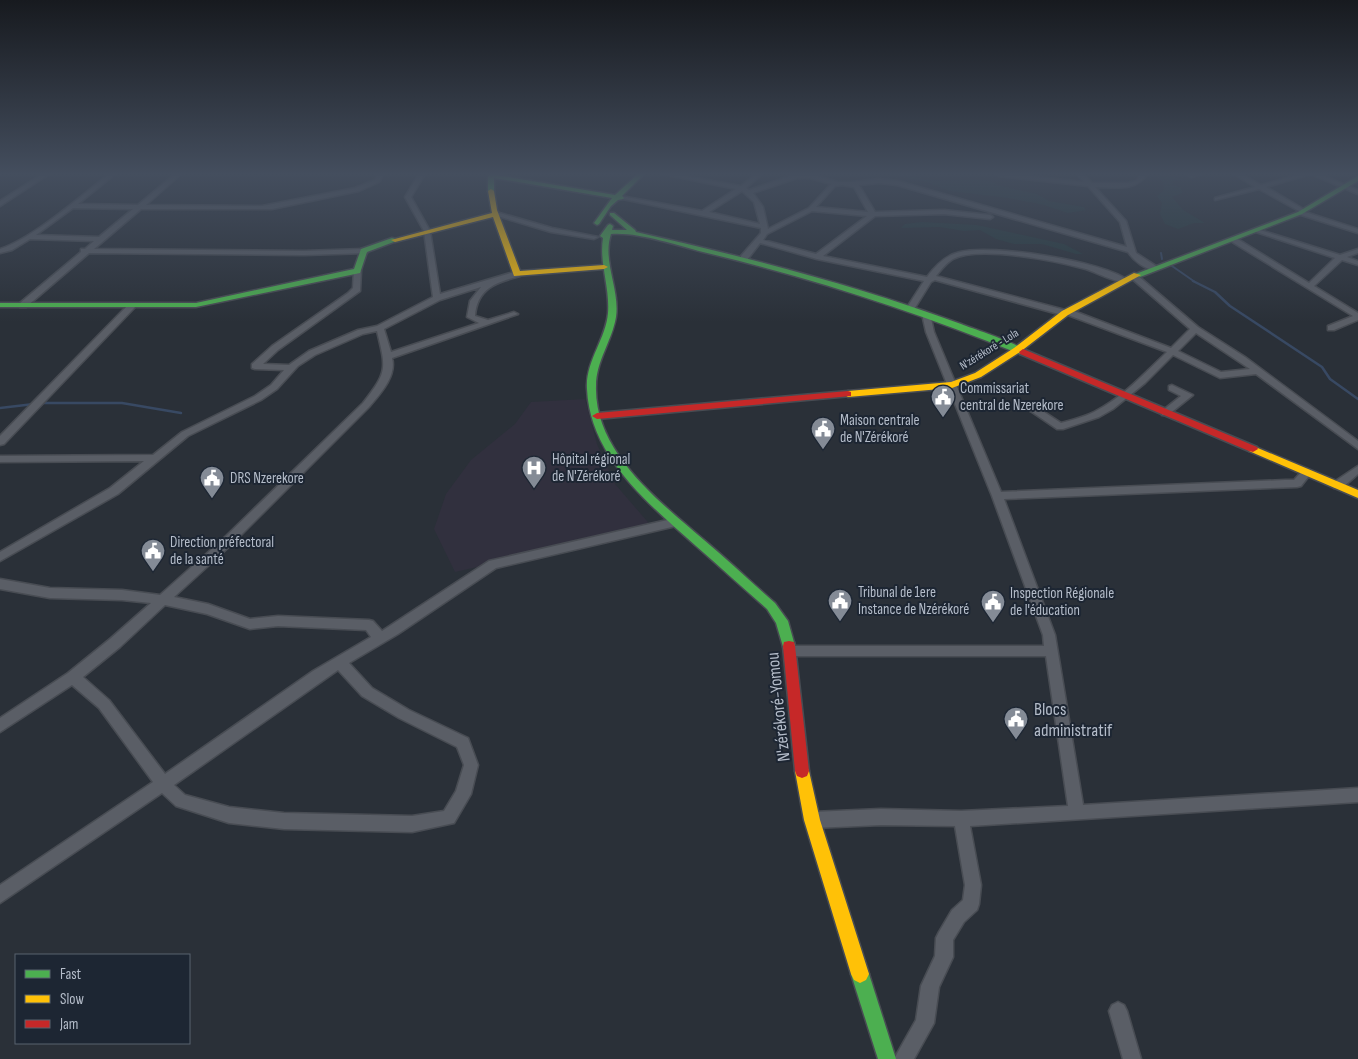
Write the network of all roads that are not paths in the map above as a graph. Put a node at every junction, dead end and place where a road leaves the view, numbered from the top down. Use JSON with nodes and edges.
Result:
{"nodes":[{"id":1,"x":46,"y":223,"type":"edge"},
{"id":2,"x":118,"y":223,"type":"edge"},
{"id":3,"x":423,"y":223,"type":"edge"},
{"id":4,"x":458,"y":223,"type":"edge"},
{"id":5,"x":500,"y":223,"type":"edge"},
{"id":6,"x":528,"y":223,"type":"edge"},
{"id":7,"x":605,"y":223,"type":"edge"},
{"id":8,"x":607,"y":223,"type":"edge"},
{"id":9,"x":619,"y":223,"type":"edge"},
{"id":10,"x":622,"y":223,"type":"edge"},
{"id":11,"x":740,"y":223,"type":"edge"},
{"id":12,"x":763,"y":223,"type":"edge"},
{"id":13,"x":779,"y":223,"type":"edge"},
{"id":14,"x":861,"y":223,"type":"edge"},
{"id":15,"x":1026,"y":223,"type":"edge"},
{"id":16,"x":1031,"y":223,"type":"edge"},
{"id":17,"x":1125,"y":223,"type":"edge"},
{"id":18,"x":1276,"y":223,"type":"edge"},
{"id":19,"x":1338,"y":223,"type":"edge"},
{"id":20,"x":1036,"y":225,"type":"junction"},
{"id":21,"x":606,"y":227,"type":"junction"},
{"id":22,"x":764,"y":230,"type":"junction"},
{"id":23,"x":1358,"y":230,"type":"edge"},
{"id":24,"x":427,"y":231,"type":"junction"},
{"id":25,"x":1258,"y":231,"type":"junction"},
{"id":26,"x":638,"y":233,"type":"junction"},
{"id":27,"x":27,"y":237,"type":"junction"},
{"id":28,"x":99,"y":239,"type":"junction"},
{"id":29,"x":1233,"y":240,"type":"junction"},
{"id":30,"x":759,"y":241,"type":"junction"},
{"id":31,"x":1129,"y":250,"type":"junction"},
{"id":32,"x":84,"y":251,"type":"junction"},
{"id":33,"x":364,"y":251,"type":"junction"},
{"id":34,"x":1358,"y":251,"type":"edge"},
{"id":35,"x":2,"y":252,"type":"edge"},
{"id":36,"x":817,"y":257,"type":"junction"},
{"id":37,"x":1341,"y":257,"type":"junction"},
{"id":38,"x":744,"y":258,"type":"junction"},
{"id":39,"x":1358,"y":263,"type":"edge"},
{"id":40,"x":604,"y":267,"type":"junction"},
{"id":41,"x":1153,"y":268,"type":"junction"},
{"id":42,"x":357,"y":271,"type":"junction"},
{"id":43,"x":517,"y":274,"type":"junction"},
{"id":44,"x":932,"y":278,"type":"junction"},
{"id":45,"x":1130,"y":279,"type":"junction"},
{"id":46,"x":493,"y":280,"type":"junction"},
{"id":47,"x":1310,"y":286,"type":"junction"},
{"id":48,"x":437,"y":298,"type":"junction"},
{"id":49,"x":0,"y":305,"type":"edge"},
{"id":50,"x":23,"y":305,"type":"junction"},
{"id":51,"x":132,"y":306,"type":"junction"},
{"id":52,"x":910,"y":309,"type":"junction"},
{"id":53,"x":1066,"y":312,"type":"junction"},
{"id":54,"x":514,"y":314,"type":"dead end"},
{"id":55,"x":926,"y":314,"type":"junction"},
{"id":56,"x":471,"y":317,"type":"junction"},
{"id":57,"x":1358,"y":317,"type":"edge"},
{"id":58,"x":488,"y":323,"type":"junction"},
{"id":59,"x":380,"y":328,"type":"junction"},
{"id":60,"x":1331,"y":328,"type":"dead end"},
{"id":61,"x":1195,"y":329,"type":"junction"},
{"id":62,"x":447,"y":336,"type":"junction"},
{"id":63,"x":1017,"y":350,"type":"junction"},
{"id":64,"x":1172,"y":352,"type":"junction"},
{"id":65,"x":388,"y":356,"type":"junction"},
{"id":66,"x":290,"y":368,"type":"junction"},
{"id":67,"x":1257,"y":371,"type":"junction"},
{"id":68,"x":952,"y":385,"type":"junction"},
{"id":69,"x":1172,"y":388,"type":"dead end"},
{"id":70,"x":1124,"y":396,"type":"junction"},
{"id":71,"x":1022,"y":405,"type":"dead end"},
{"id":72,"x":1165,"y":413,"type":"junction"},
{"id":73,"x":597,"y":416,"type":"junction"},
{"id":74,"x":0,"y":442,"type":"edge"},
{"id":75,"x":1358,"y":446,"type":"edge"},
{"id":76,"x":156,"y":458,"type":"junction"},
{"id":77,"x":0,"y":459,"type":"edge"},
{"id":78,"x":1358,"y":469,"type":"edge"},
{"id":79,"x":1306,"y":472,"type":"junction"},
{"id":80,"x":1338,"y":486,"type":"junction"},
{"id":81,"x":1358,"y":494,"type":"edge"},
{"id":82,"x":997,"y":496,"type":"junction"},
{"id":83,"x":676,"y":522,"type":"junction"},
{"id":84,"x":0,"y":556,"type":"edge"},
{"id":85,"x":0,"y":584,"type":"edge"},
{"id":86,"x":162,"y":600,"type":"junction"},
{"id":87,"x":380,"y":638,"type":"junction"},
{"id":88,"x":790,"y":650,"type":"junction"},
{"id":89,"x":1052,"y":651,"type":"junction"},
{"id":90,"x":339,"y":662,"type":"junction"},
{"id":91,"x":73,"y":678,"type":"junction"},
{"id":92,"x":0,"y":726,"type":"edge"},
{"id":93,"x":162,"y":783,"type":"junction"},
{"id":94,"x":1358,"y":795,"type":"edge"},
{"id":95,"x":1077,"y":814,"type":"junction"},
{"id":96,"x":961,"y":819,"type":"junction"},
{"id":97,"x":812,"y":820,"type":"junction"},
{"id":98,"x":0,"y":895,"type":"edge"},
{"id":99,"x":1118,"y":1011,"type":"dead end"},
{"id":100,"x":887,"y":1059,"type":"edge"},
{"id":101,"x":903,"y":1059,"type":"edge"},
{"id":102,"x":1132,"y":1059,"type":"edge"}],
"edges":[{"from":1,"to":27,"type":"street"},
{"from":2,"to":28,"type":"street"},
{"from":3,"to":24,"type":"street"},
{"from":4,"to":24,"type":"main road"},
{"from":5,"to":43,"type":"main road"},
{"from":6,"to":21,"type":"street"},
{"from":7,"to":21,"type":"main road"},
{"from":8,"to":21,"type":"main road"},
{"from":9,"to":21,"type":"main road"},
{"from":10,"to":26,"type":"main road"},
{"from":11,"to":22,"type":"street"},
{"from":12,"to":22,"type":"street"},
{"from":13,"to":22,"type":"street"},
{"from":14,"to":36,"type":"street"},
{"from":15,"to":20,"type":"street"},
{"from":16,"to":20,"type":"street"},
{"from":17,"to":31,"type":"street"},
{"from":18,"to":25,"type":"main road","name":"N'zérékoré - Lola"},
{"from":19,"to":23,"type":"street"},
{"from":20,"to":31,"type":"street"},
{"from":21,"to":26,"type":"main road"},
{"from":21,"to":40,"type":"main road","name":"N'zérékoré-Yomou"},
{"from":22,"to":30,"type":"street"},
{"from":24,"to":33,"type":"main road"},
{"from":24,"to":48,"type":"street"},
{"from":25,"to":29,"type":"main road","name":"N'zérékoré - Lola"},
{"from":25,"to":37,"type":"street"},
{"from":26,"to":38,"type":"main road"},
{"from":27,"to":28,"type":"street"},
{"from":27,"to":35,"type":"street"},
{"from":28,"to":32,"type":"street"},
{"from":29,"to":41,"type":"main road","name":"N'zérékoré - Lola"},
{"from":29,"to":47,"type":"street"},
{"from":30,"to":36,"type":"street"},
{"from":30,"to":38,"type":"street"},
{"from":31,"to":41,"type":"street"},
{"from":32,"to":33,"type":"street"},
{"from":32,"to":50,"type":"street"},
{"from":33,"to":42,"type":"main road"},
{"from":34,"to":37,"type":"street"},
{"from":36,"to":44,"type":"street"},
{"from":37,"to":39,"type":"street"},
{"from":37,"to":47,"type":"street"},
{"from":38,"to":52,"type":"main road"},
{"from":40,"to":43,"type":"main road"},
{"from":40,"to":73,"type":"main road","name":"N'zérékoré-Yomou"},
{"from":41,"to":45,"type":"main road","name":"N'zérékoré - Lola"},
{"from":42,"to":51,"type":"main road"},
{"from":42,"to":66,"type":"street"},
{"from":43,"to":46,"type":"street"},
{"from":44,"to":45,"type":"street"},
{"from":44,"to":52,"type":"street"},
{"from":44,"to":53,"type":"street"},
{"from":45,"to":53,"type":"main road","name":"N'zérékoré - Lola"},
{"from":45,"to":61,"type":"street"},
{"from":46,"to":48,"type":"street"},
{"from":46,"to":56,"type":"street"},
{"from":47,"to":57,"type":"street"},
{"from":48,"to":59,"type":"street"},
{"from":49,"to":50,"type":"main road"},
{"from":50,"to":51,"type":"main road"},
{"from":51,"to":74,"type":"street"},
{"from":52,"to":55,"type":"main road"},
{"from":53,"to":63,"type":"main road","name":"N'zérékoré - Lola"},
{"from":53,"to":64,"type":"street"},
{"from":54,"to":58,"type":"street"},
{"from":55,"to":63,"type":"main road"},
{"from":55,"to":68,"type":"street"},
{"from":56,"to":58,"type":"street"},
{"from":56,"to":62,"type":"street"},
{"from":57,"to":60,"type":"street"},
{"from":58,"to":62,"type":"street"},
{"from":59,"to":65,"type":"street"},
{"from":59,"to":66,"type":"street"},
{"from":61,"to":64,"type":"street"},
{"from":61,"to":67,"type":"street"},
{"from":62,"to":65,"type":"street"},
{"from":63,"to":68,"type":"main road","name":"N'zérékoré - Lola"},
{"from":63,"to":70,"type":"main road"},
{"from":64,"to":67,"type":"street"},
{"from":64,"to":70,"type":"street"},
{"from":65,"to":86,"type":"street"},
{"from":66,"to":76,"type":"street"},
{"from":67,"to":75,"type":"street"},
{"from":68,"to":73,"type":"main road","name":"N'zérékoré - Lola"},
{"from":68,"to":82,"type":"street"},
{"from":69,"to":72,"type":"street"},
{"from":70,"to":71,"type":"street"},
{"from":70,"to":72,"type":"main road"},
{"from":72,"to":79,"type":"main road"},
{"from":73,"to":83,"type":"main road","name":"N'zérékoré-Yomou"},
{"from":76,"to":77,"type":"street"},
{"from":76,"to":84,"type":"street"},
{"from":78,"to":80,"type":"street"},
{"from":79,"to":80,"type":"main road"},
{"from":79,"to":82,"type":"street"},
{"from":80,"to":81,"type":"main road"},
{"from":82,"to":89,"type":"street"},
{"from":83,"to":87,"type":"street"},
{"from":83,"to":88,"type":"main road","name":"N'zérékoré-Yomou"},
{"from":85,"to":86,"type":"street"},
{"from":86,"to":87,"type":"street"},
{"from":86,"to":91,"type":"street"},
{"from":87,"to":90,"type":"street"},
{"from":88,"to":89,"type":"street"},
{"from":88,"to":97,"type":"main road","name":"N'zérékoré-Yomou"},
{"from":89,"to":95,"type":"street"},
{"from":90,"to":93,"type":"street"},
{"from":90,"to":93,"type":"street"},
{"from":91,"to":92,"type":"street"},
{"from":91,"to":93,"type":"street"},
{"from":93,"to":98,"type":"street"},
{"from":94,"to":95,"type":"street"},
{"from":95,"to":96,"type":"street"},
{"from":96,"to":97,"type":"street"},
{"from":96,"to":101,"type":"street"},
{"from":97,"to":100,"type":"main road","name":"N'zérékoré-Yomou"},
{"from":99,"to":102,"type":"street"}]}
